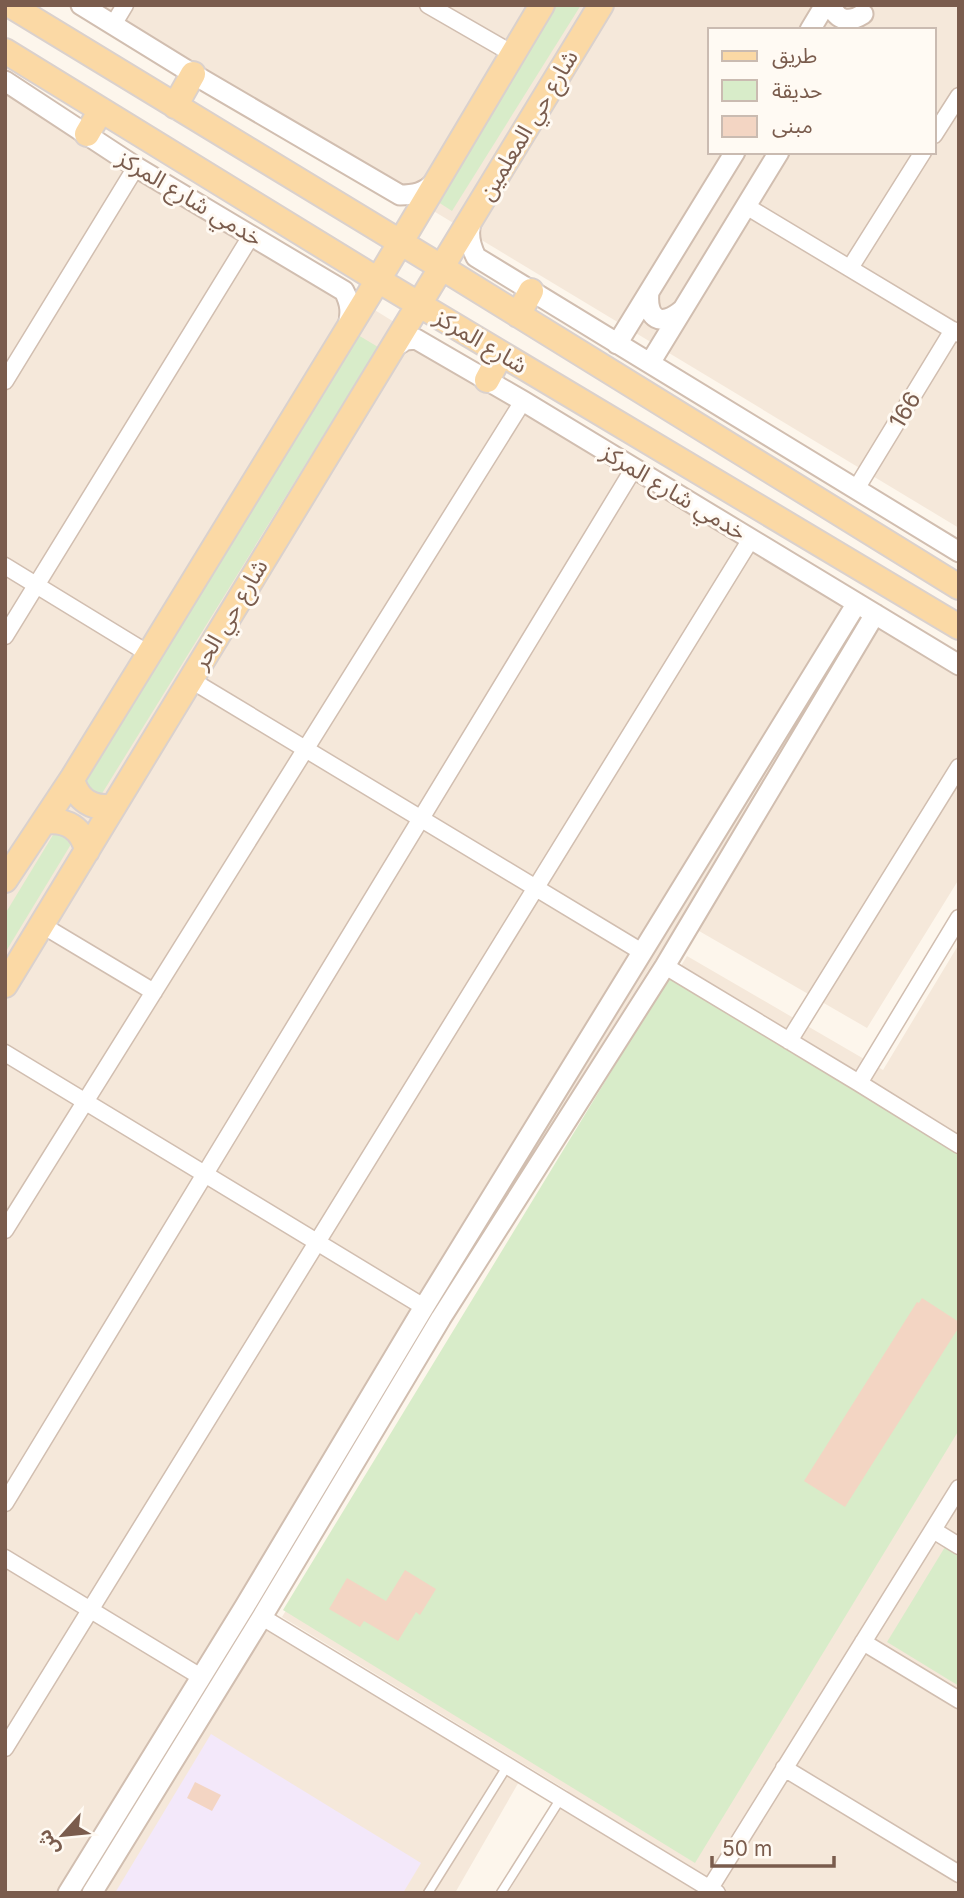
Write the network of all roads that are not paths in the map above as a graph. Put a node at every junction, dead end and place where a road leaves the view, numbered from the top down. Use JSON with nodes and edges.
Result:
{"nodes":[{"id":1,"x":10,"y":5,"type":"edge"},
{"id":2,"x":80,"y":5,"type":"edge"},
{"id":3,"x":125,"y":5,"type":"edge"},
{"id":4,"x":428,"y":5,"type":"edge"},
{"id":5,"x":542,"y":5,"type":"edge"},
{"id":6,"x":601,"y":5,"type":"edge"},
{"id":7,"x":825,"y":5,"type":"edge"},
{"id":8,"x":831,"y":5,"type":"edge"},
{"id":9,"x":862,"y":16,"type":"edge"},
{"id":10,"x":113,"y":25,"type":"junction"},
{"id":11,"x":811,"y":28,"type":"edge"},
{"id":12,"x":5,"y":51,"type":"edge"},
{"id":13,"x":513,"y":54,"type":"junction"},
{"id":14,"x":193,"y":74,"type":"junction"},
{"id":15,"x":5,"y":80,"type":"edge"},
{"id":16,"x":959,"y":96,"type":"edge"},
{"id":17,"x":175,"y":106,"type":"junction"},
{"id":18,"x":102,"y":110,"type":"junction"},
{"id":19,"x":936,"y":132,"type":"edge"},
{"id":20,"x":87,"y":134,"type":"junction"},
{"id":21,"x":734,"y":154,"type":"edge"},
{"id":22,"x":778,"y":154,"type":"edge"},
{"id":23,"x":922,"y":154,"type":"edge"},
{"id":24,"x":136,"y":167,"type":"junction"},
{"id":25,"x":440,"y":177,"type":"junction"},
{"id":26,"x":746,"y":206,"type":"junction"},
{"id":27,"x":478,"y":207,"type":"junction"},
{"id":28,"x":251,"y":236,"type":"junction"},
{"id":29,"x":455,"y":243,"type":"joint"},
{"id":30,"x":400,"y":244,"type":"junction"},
{"id":31,"x":441,"y":267,"type":"junction"},
{"id":32,"x":850,"y":268,"type":"junction"},
{"id":33,"x":378,"y":280,"type":"junction"},
{"id":34,"x":531,"y":290,"type":"junction"},
{"id":35,"x":649,"y":292,"type":"junction"},
{"id":36,"x":419,"y":304,"type":"junction"},
{"id":37,"x":683,"y":309,"type":"junction"},
{"id":38,"x":518,"y":315,"type":"junction"},
{"id":39,"x":348,"y":329,"type":"junction"},
{"id":40,"x":956,"y":332,"type":"edge"},
{"id":41,"x":617,"y":344,"type":"junction"},
{"id":42,"x":388,"y":353,"type":"junction"},
{"id":43,"x":501,"y":354,"type":"junction"},
{"id":44,"x":650,"y":363,"type":"junction"},
{"id":45,"x":487,"y":380,"type":"junction"},
{"id":46,"x":5,"y":381,"type":"edge"},
{"id":47,"x":523,"y":401,"type":"junction"},
{"id":48,"x":634,"y":468,"type":"junction"},
{"id":49,"x":856,"y":489,"type":"junction"},
{"id":50,"x":751,"y":539,"type":"junction"},
{"id":51,"x":959,"y":552,"type":"edge"},
{"id":52,"x":5,"y":566,"type":"edge"},
{"id":53,"x":37,"y":585,"type":"junction"},
{"id":54,"x":959,"y":587,"type":"edge"},
{"id":55,"x":857,"y":603,"type":"junction"},
{"id":56,"x":876,"y":614,"type":"junction"},
{"id":57,"x":959,"y":627,"type":"edge"},
{"id":58,"x":5,"y":636,"type":"edge"},
{"id":59,"x":149,"y":654,"type":"junction"},
{"id":60,"x":959,"y":665,"type":"edge"},
{"id":61,"x":191,"y":680,"type":"junction"},
{"id":62,"x":306,"y":748,"type":"junction"},
{"id":63,"x":959,"y":767,"type":"edge"},
{"id":64,"x":72,"y":779,"type":"junction"},
{"id":65,"x":114,"y":806,"type":"junction"},
{"id":66,"x":422,"y":818,"type":"junction"},
{"id":67,"x":44,"y":822,"type":"junction"},
{"id":68,"x":87,"y":851,"type":"junction"},
{"id":69,"x":5,"y":880,"type":"edge"},
{"id":70,"x":536,"y":888,"type":"junction"},
{"id":71,"x":959,"y":918,"type":"edge"},
{"id":72,"x":42,"y":925,"type":"junction"},
{"id":73,"x":642,"y":952,"type":"junction"},
{"id":74,"x":665,"y":966,"type":"junction"},
{"id":75,"x":5,"y":985,"type":"edge"},
{"id":76,"x":154,"y":992,"type":"junction"},
{"id":77,"x":789,"y":1041,"type":"junction"},
{"id":78,"x":5,"y":1053,"type":"edge"},
{"id":79,"x":859,"y":1083,"type":"junction"},
{"id":80,"x":85,"y":1102,"type":"junction"},
{"id":81,"x":959,"y":1145,"type":"edge"},
{"id":82,"x":205,"y":1174,"type":"junction"},
{"id":83,"x":5,"y":1230,"type":"edge"},
{"id":84,"x":317,"y":1242,"type":"junction"},
{"id":85,"x":424,"y":1307,"type":"junction"},
{"id":86,"x":319,"y":1481,"type":"junction"},
{"id":87,"x":959,"y":1488,"type":"edge"},
{"id":88,"x":337,"y":1492,"type":"junction"},
{"id":89,"x":5,"y":1503,"type":"edge"},
{"id":90,"x":933,"y":1530,"type":"junction"},
{"id":91,"x":959,"y":1546,"type":"edge"},
{"id":92,"x":5,"y":1558,"type":"edge"},
{"id":93,"x":91,"y":1610,"type":"junction"},
{"id":94,"x":262,"y":1617,"type":"junction"},
{"id":95,"x":863,"y":1642,"type":"junction"},
{"id":96,"x":201,"y":1677,"type":"junction"},
{"id":97,"x":959,"y":1700,"type":"edge"},
{"id":98,"x":5,"y":1748,"type":"edge"},
{"id":99,"x":508,"y":1765,"type":"junction"},
{"id":100,"x":784,"y":1768,"type":"junction"},
{"id":101,"x":561,"y":1798,"type":"junction"},
{"id":102,"x":959,"y":1874,"type":"edge"},
{"id":103,"x":711,"y":1891,"type":"edge"},
{"id":104,"x":68,"y":1893,"type":"edge"},
{"id":105,"x":92,"y":1893,"type":"edge"},
{"id":106,"x":428,"y":1893,"type":"edge"},
{"id":107,"x":501,"y":1893,"type":"edge"}],
"edges":[{"from":1,"to":17,"type":"main road","name":"شارع المركز"},
{"from":2,"to":10,"type":"street"},
{"from":3,"to":10,"type":"street"},
{"from":4,"to":13,"type":"street"},
{"from":5,"to":13,"type":"main road"},
{"from":6,"to":27,"type":"main road","name":"شارع حي المعلمين"},
{"from":7,"to":11,"type":"street"},
{"from":8,"to":9,"type":"street"},
{"from":10,"to":14,"type":"street"},
{"from":12,"to":18,"type":"main road","name":"شارع المركز"},
{"from":13,"to":25,"type":"main road"},
{"from":14,"to":17,"type":"main road"},
{"from":14,"to":25,"type":"street"},
{"from":15,"to":20,"type":"street","name":"خدمي شارع المركز"},
{"from":16,"to":19,"type":"street"},
{"from":17,"to":30,"type":"main road","name":"شارع المركز"},
{"from":18,"to":20,"type":"main road"},
{"from":18,"to":33,"type":"main road","name":"شارع المركز"},
{"from":20,"to":24,"type":"street","name":"خدمي شارع المركز"},
{"from":21,"to":35,"type":"street"},
{"from":22,"to":26,"type":"street"},
{"from":23,"to":32,"type":"street"},
{"from":24,"to":28,"type":"street","name":"خدمي شارع المركز"},
{"from":24,"to":46,"type":"street"},
{"from":25,"to":30,"type":"main road"},
{"from":26,"to":32,"type":"street"},
{"from":26,"to":37,"type":"street"},
{"from":27,"to":29,"type":"main road","name":"شارع حي المعلمين"},
{"from":27,"to":34,"type":"street"},
{"from":28,"to":39,"type":"street","name":"خدمي شارع المركز"},
{"from":28,"to":53,"type":"street"},
{"from":29,"to":31,"type":"main road","name":"شارع حي الحر"},
{"from":30,"to":31,"type":"main road","name":"شارع المركز"},
{"from":30,"to":33,"type":"main road"},
{"from":31,"to":36,"type":"main road","name":"شارع حي الحر"},
{"from":31,"to":38,"type":"main road","name":"شارع المركز"},
{"from":32,"to":40,"type":"street"},
{"from":33,"to":36,"type":"main road","name":"شارع المركز"},
{"from":33,"to":39,"type":"main road"},
{"from":34,"to":38,"type":"main road"},
{"from":34,"to":41,"type":"street"},
{"from":35,"to":37,"type":"street"},
{"from":35,"to":41,"type":"street"},
{"from":36,"to":42,"type":"main road","name":"شارع حي الحر"},
{"from":36,"to":43,"type":"main road","name":"شارع المركز"},
{"from":37,"to":44,"type":"street"},
{"from":38,"to":54,"type":"main road","name":"شارع المركز"},
{"from":39,"to":59,"type":"main road"},
{"from":40,"to":49,"type":"street","name":"166"},
{"from":41,"to":44,"type":"street"},
{"from":42,"to":45,"type":"street","name":"خدمي شارع المركز"},
{"from":42,"to":61,"type":"main road","name":"شارع حي الحر"},
{"from":43,"to":45,"type":"main road"},
{"from":43,"to":57,"type":"main road","name":"شارع المركز"},
{"from":44,"to":49,"type":"street"},
{"from":45,"to":47,"type":"street","name":"خدمي شارع المركز"},
{"from":47,"to":48,"type":"street","name":"خدمي شارع المركز"},
{"from":47,"to":62,"type":"street"},
{"from":48,"to":50,"type":"street","name":"خدمي شارع المركز"},
{"from":48,"to":66,"type":"street"},
{"from":49,"to":51,"type":"street"},
{"from":50,"to":55,"type":"street","name":"خدمي شارع المركز"},
{"from":50,"to":70,"type":"street"},
{"from":52,"to":53,"type":"street"},
{"from":53,"to":58,"type":"street"},
{"from":53,"to":59,"type":"street"},
{"from":55,"to":56,"type":"street","name":"خدمي شارع المركز"},
{"from":55,"to":73,"type":"street"},
{"from":56,"to":60,"type":"street","name":"خدمي شارع المركز"},
{"from":56,"to":74,"type":"street"},
{"from":59,"to":64,"type":"main road"},
{"from":61,"to":62,"type":"street"},
{"from":61,"to":65,"type":"main road","name":"شارع حي الحر"},
{"from":62,"to":66,"type":"street"},
{"from":62,"to":76,"type":"street"},
{"from":63,"to":77,"type":"street"},
{"from":64,"to":65,"type":"main road"},
{"from":64,"to":67,"type":"main road"},
{"from":65,"to":68,"type":"main road","name":"شارع حي الحر"},
{"from":66,"to":70,"type":"street"},
{"from":66,"to":82,"type":"street"},
{"from":67,"to":68,"type":"main road"},
{"from":67,"to":69,"type":"main road"},
{"from":68,"to":72,"type":"main road","name":"شارع حي الحر"},
{"from":70,"to":73,"type":"street"},
{"from":70,"to":84,"type":"street"},
{"from":71,"to":79,"type":"street"},
{"from":72,"to":75,"type":"main road","name":"شارع حي الحر"},
{"from":72,"to":76,"type":"street"},
{"from":73,"to":85,"type":"street"},
{"from":74,"to":77,"type":"street"},
{"from":74,"to":88,"type":"street"},
{"from":76,"to":80,"type":"street"},
{"from":77,"to":79,"type":"street"},
{"from":78,"to":80,"type":"street"},
{"from":79,"to":81,"type":"street"},
{"from":80,"to":82,"type":"street"},
{"from":80,"to":83,"type":"street"},
{"from":82,"to":84,"type":"street"},
{"from":82,"to":89,"type":"street"},
{"from":84,"to":85,"type":"street"},
{"from":84,"to":93,"type":"street"},
{"from":85,"to":86,"type":"street"},
{"from":86,"to":88,"type":"street"},
{"from":86,"to":96,"type":"street"},
{"from":87,"to":90,"type":"street"},
{"from":88,"to":94,"type":"street"},
{"from":90,"to":91,"type":"street"},
{"from":90,"to":95,"type":"street"},
{"from":92,"to":93,"type":"street"},
{"from":93,"to":96,"type":"street"},
{"from":93,"to":98,"type":"street"},
{"from":94,"to":99,"type":"street"},
{"from":94,"to":105,"type":"street"},
{"from":95,"to":97,"type":"street"},
{"from":95,"to":100,"type":"street"},
{"from":96,"to":104,"type":"street"},
{"from":99,"to":101,"type":"street"},
{"from":99,"to":106,"type":"lane"},
{"from":100,"to":102,"type":"street"},
{"from":100,"to":103,"type":"street"},
{"from":101,"to":103,"type":"street"},
{"from":101,"to":107,"type":"lane"}]}
